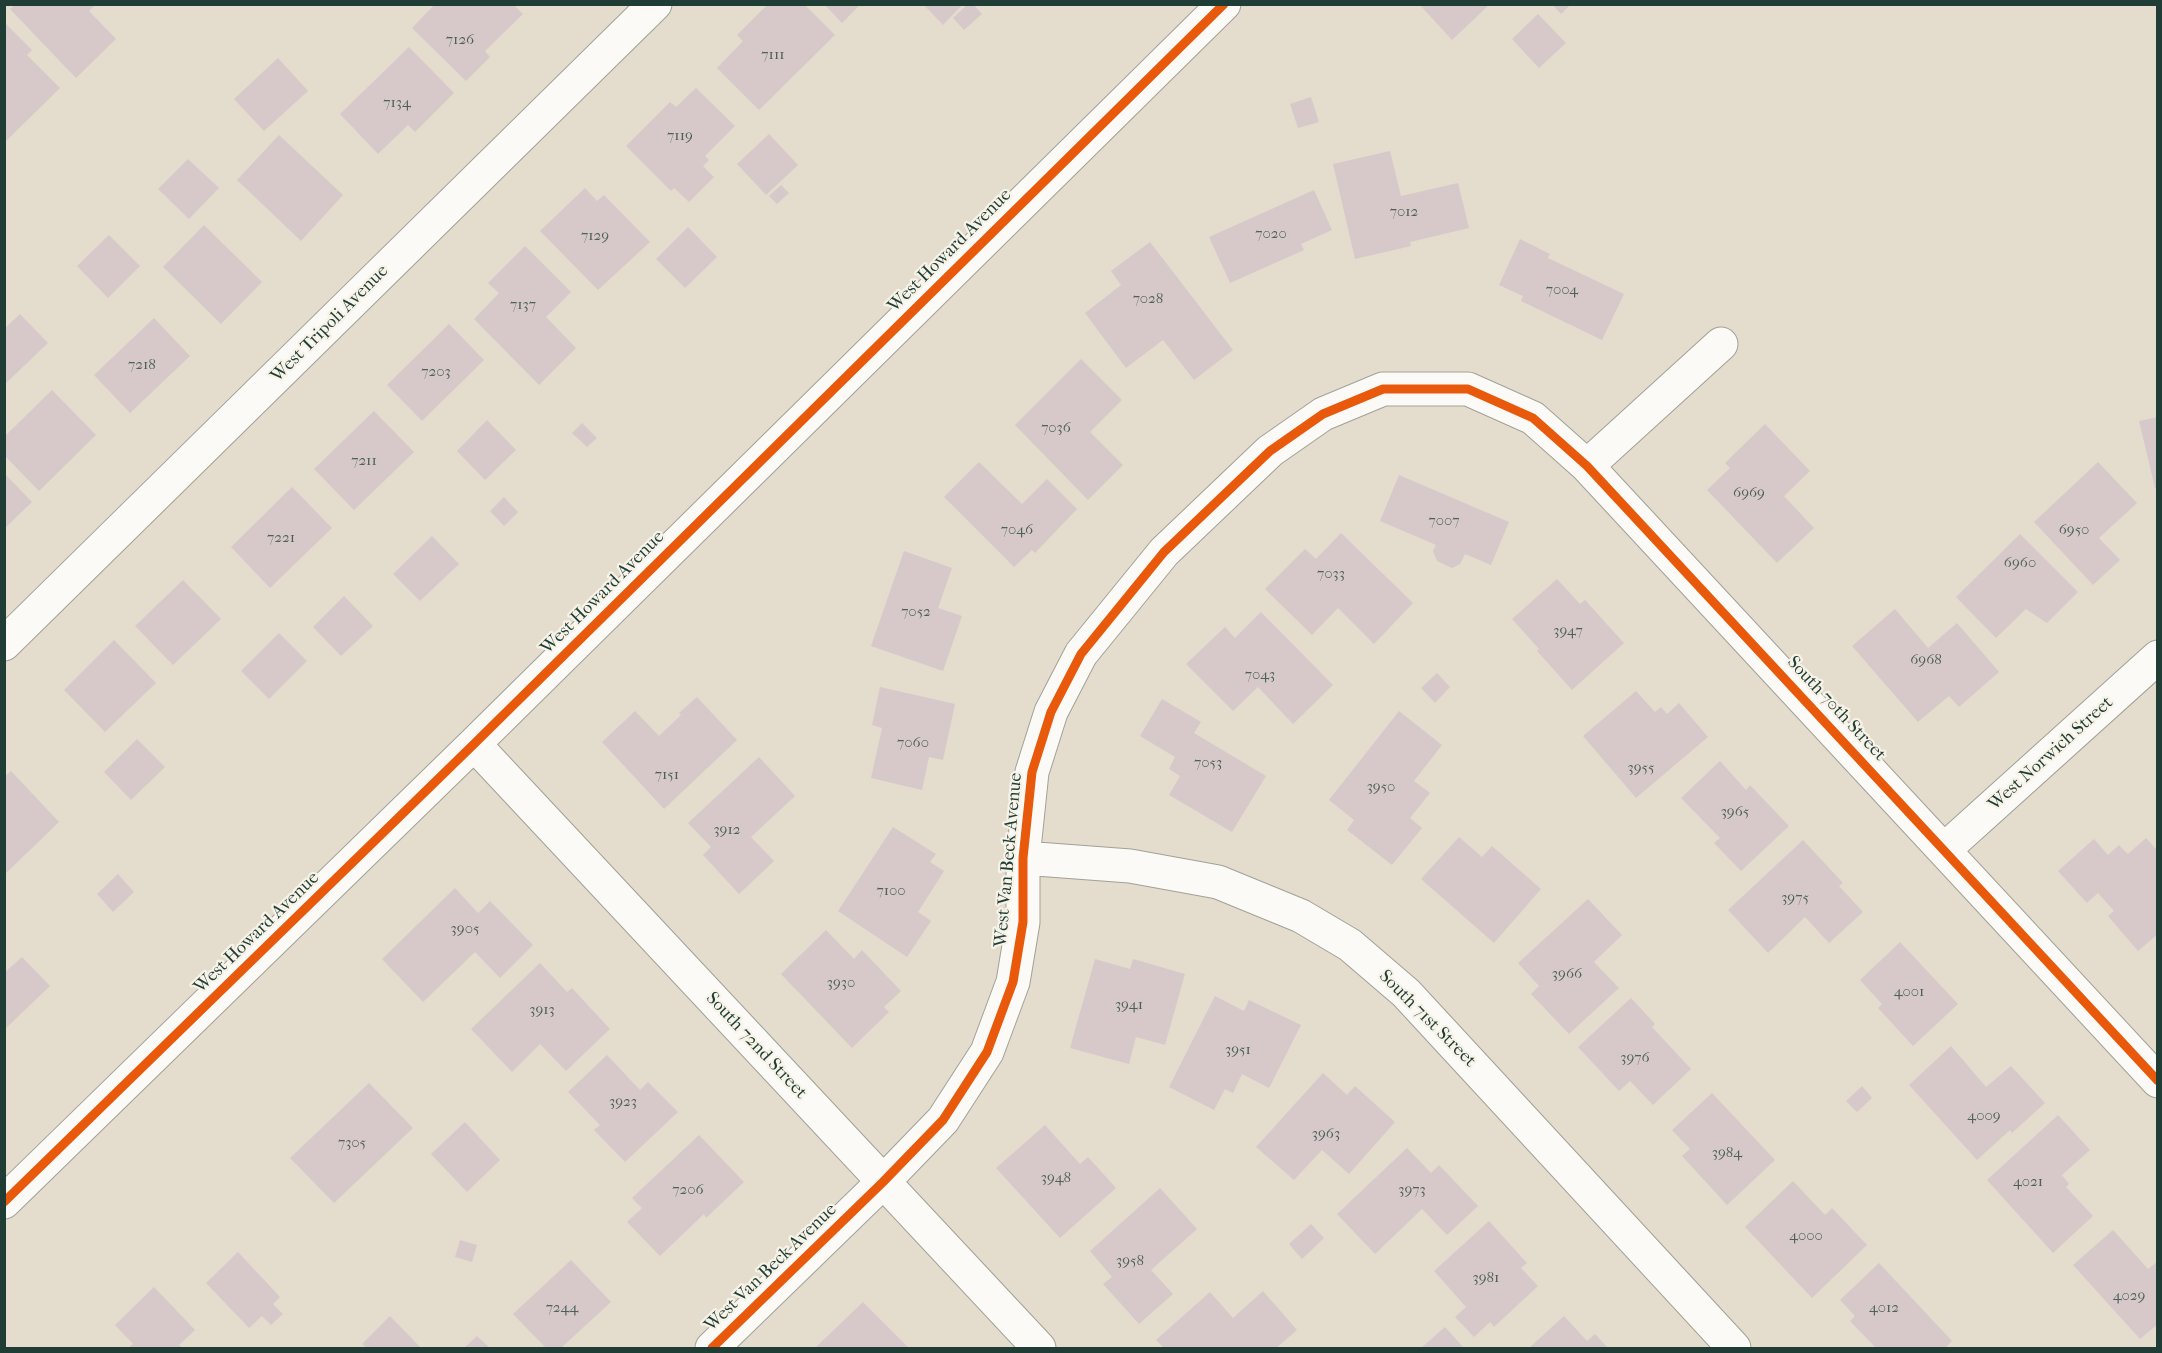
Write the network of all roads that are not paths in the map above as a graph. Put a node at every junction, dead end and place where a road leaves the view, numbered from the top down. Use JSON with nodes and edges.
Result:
{"nodes":[{"id":1,"x":655,"y":4,"type":"edge"},
{"id":2,"x":1224,"y":4,"type":"edge"},
{"id":3,"x":1721,"y":344,"type":"dead end"},
{"id":4,"x":1468,"y":389,"type":"joint"},
{"id":5,"x":1587,"y":466,"type":"junction"},
{"id":6,"x":4,"y":644,"type":"edge"},
{"id":7,"x":2157,"y":657,"type":"edge"},
{"id":8,"x":474,"y":744,"type":"junction"},
{"id":9,"x":1944,"y":850,"type":"junction"},
{"id":10,"x":1023,"y":858,"type":"junction"},
{"id":11,"x":2157,"y":1081,"type":"edge"},
{"id":12,"x":883,"y":1182,"type":"junction"},
{"id":13,"x":4,"y":1202,"type":"edge"},
{"id":14,"x":712,"y":1348,"type":"edge"},
{"id":15,"x":1038,"y":1348,"type":"edge"},
{"id":16,"x":1734,"y":1348,"type":"edge"}],
"edges":[{"from":1,"to":6,"type":"street","name":"West Tripoli Avenue"},
{"from":2,"to":8,"type":"street","name":"West Howard Avenue"},
{"from":3,"to":5,"type":"street"},
{"from":4,"to":5,"type":"street","name":"South 70th Street"},
{"from":4,"to":10,"type":"street","name":"West Van Beck Avenue"},
{"from":5,"to":9,"type":"street","name":"South 70th Street"},
{"from":7,"to":9,"type":"street","name":"West Norwich Street"},
{"from":8,"to":12,"type":"street","name":"South 72nd Street"},
{"from":8,"to":13,"type":"street","name":"West Howard Avenue"},
{"from":9,"to":11,"type":"street","name":"South 70th Street"},
{"from":10,"to":12,"type":"street","name":"West Van Beck Avenue"},
{"from":10,"to":16,"type":"street","name":"South 71st Street"},
{"from":12,"to":14,"type":"street","name":"West Van Beck Avenue"},
{"from":12,"to":15,"type":"street","name":"South 72nd Street"}]}
